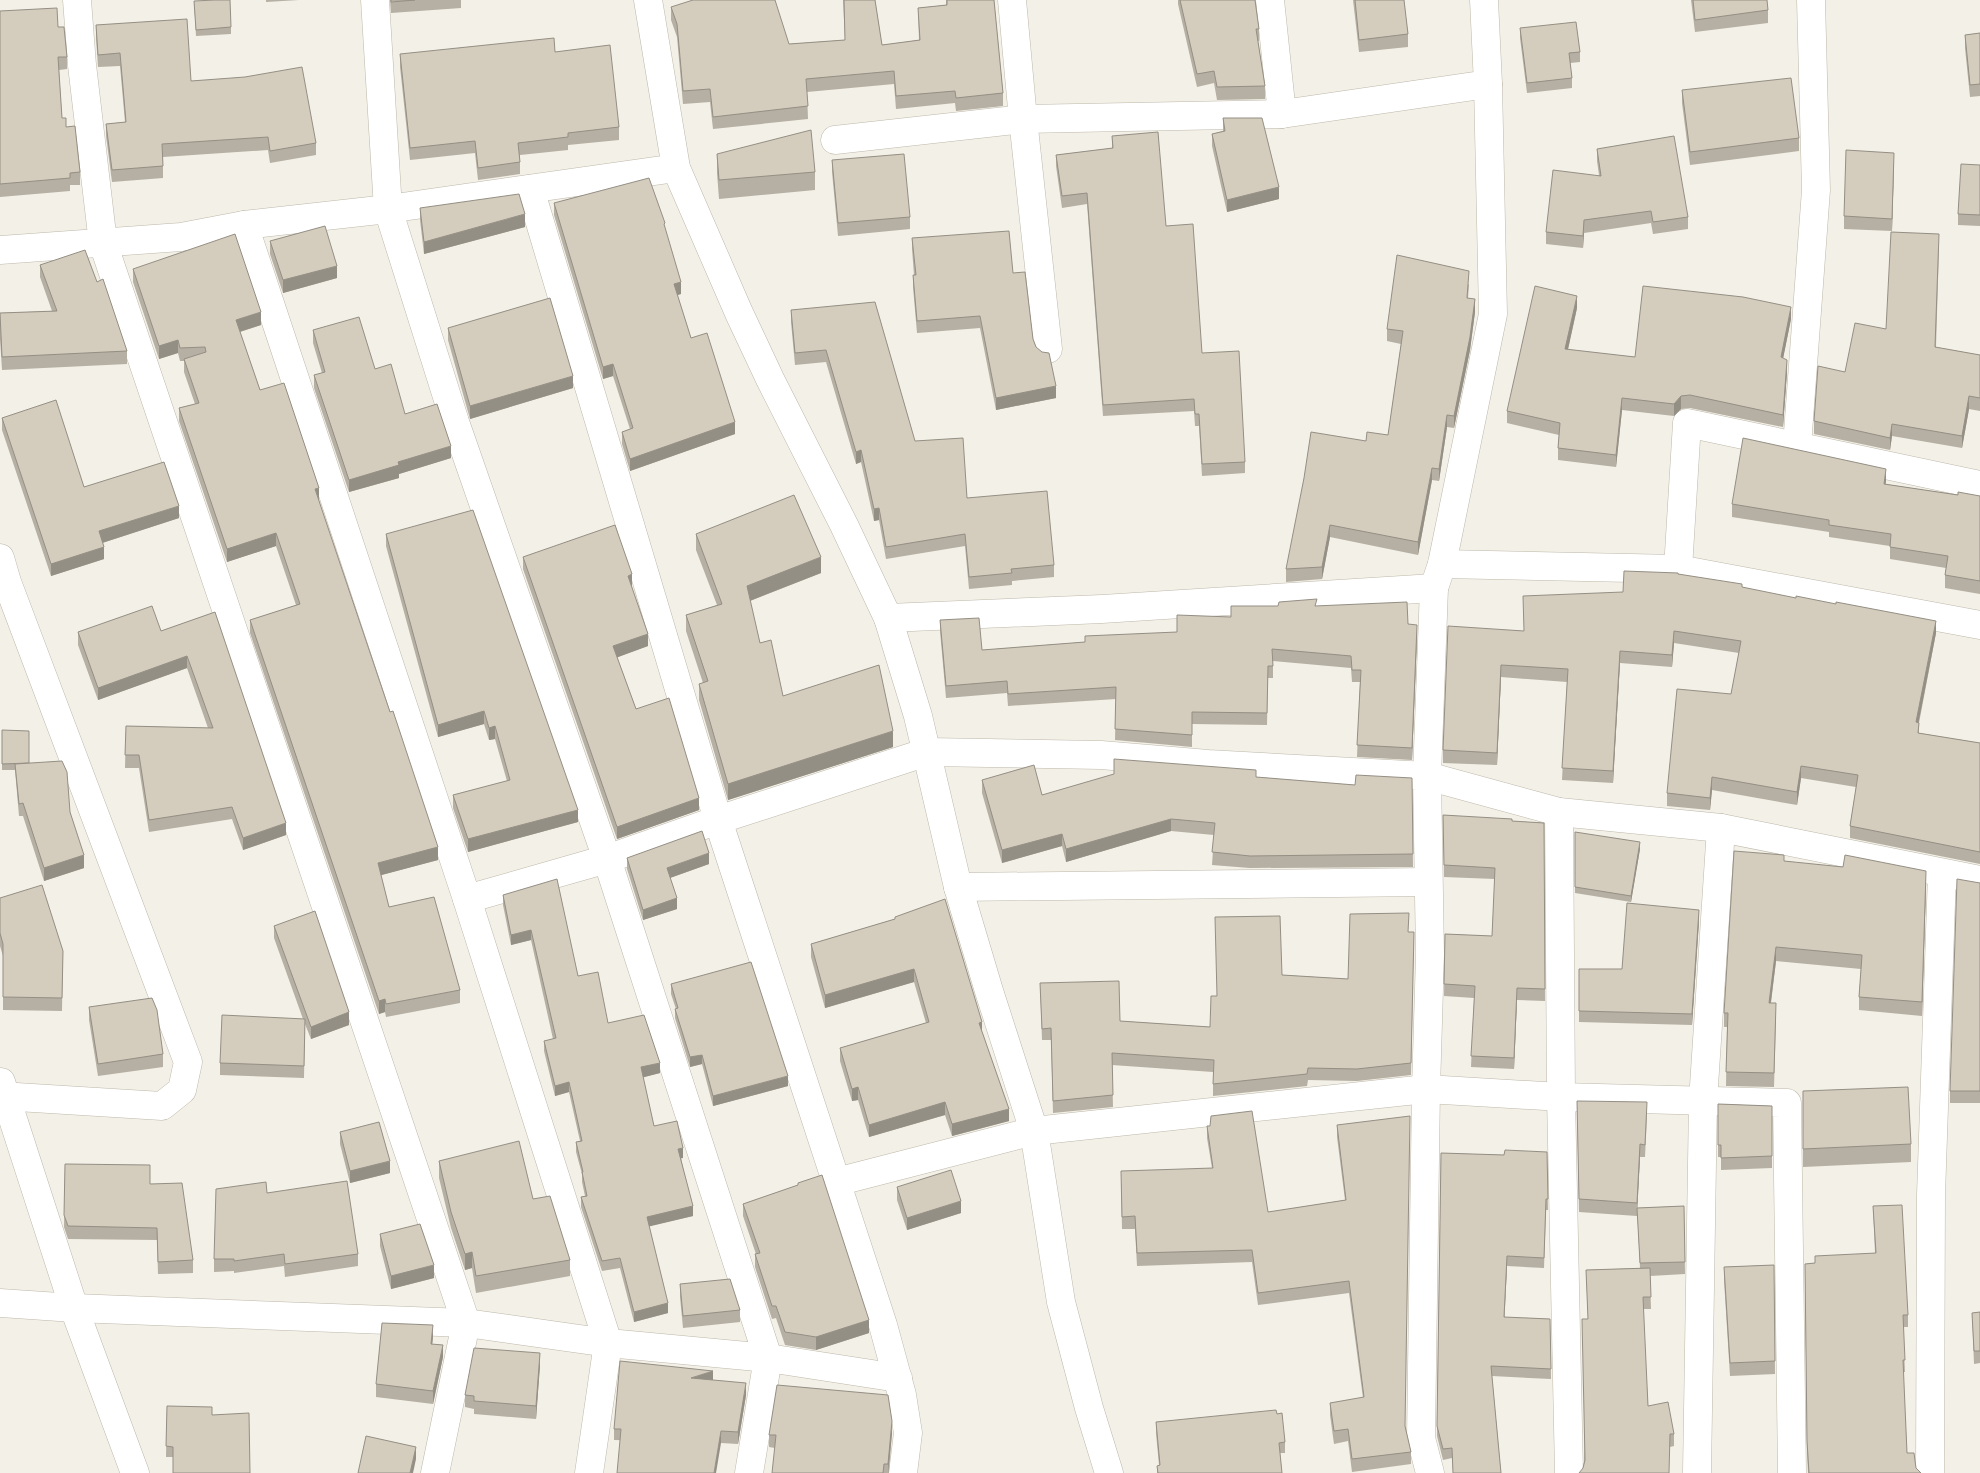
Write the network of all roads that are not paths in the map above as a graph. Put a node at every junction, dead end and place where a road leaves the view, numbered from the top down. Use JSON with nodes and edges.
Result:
{"nodes":[{"id":1,"x":77,"y":0,"type":"edge"},
{"id":2,"x":375,"y":0,"type":"edge"},
{"id":3,"x":648,"y":0,"type":"edge"},
{"id":4,"x":1012,"y":0,"type":"edge"},
{"id":5,"x":1270,"y":0,"type":"edge"},
{"id":6,"x":1484,"y":0,"type":"edge"},
{"id":7,"x":1811,"y":0,"type":"edge"},
{"id":8,"x":1488,"y":84,"type":"junction"},
{"id":9,"x":1282,"y":114,"type":"junction"},
{"id":10,"x":1023,"y":119,"type":"junction"},
{"id":11,"x":835,"y":140,"type":"dead end"},
{"id":12,"x":676,"y":168,"type":"junction"},
{"id":13,"x":530,"y":189,"type":"junction"},
{"id":14,"x":388,"y":209,"type":"junction"},
{"id":15,"x":244,"y":225,"type":"junction"},
{"id":16,"x":103,"y":242,"type":"junction"},
{"id":17,"x":0,"y":250,"type":"edge"},
{"id":18,"x":1048,"y":349,"type":"dead end"},
{"id":19,"x":1797,"y":446,"type":"junction"},
{"id":20,"x":1980,"y":485,"type":"edge"},
{"id":21,"x":1678,"y":570,"type":"junction"},
{"id":22,"x":2,"y":574,"type":"edge"},
{"id":23,"x":1438,"y":576,"type":"junction"},
{"id":24,"x":888,"y":618,"type":"junction"},
{"id":25,"x":1980,"y":626,"type":"edge"},
{"id":26,"x":927,"y":752,"type":"junction"},
{"id":27,"x":1427,"y":776,"type":"junction"},
{"id":28,"x":1559,"y":812,"type":"junction"},
{"id":29,"x":718,"y":820,"type":"junction"},
{"id":30,"x":1721,"y":828,"type":"junction"},
{"id":31,"x":607,"y":859,"type":"junction"},
{"id":32,"x":1942,"y":874,"type":"junction"},
{"id":33,"x":1980,"y":880,"type":"edge"},
{"id":34,"x":1428,"y":882,"type":"junction"},
{"id":35,"x":958,"y":887,"type":"junction"},
{"id":36,"x":467,"y":899,"type":"junction"},
{"id":37,"x":1426,"y":1090,"type":"junction"},
{"id":38,"x":2,"y":1091,"type":"edge"},
{"id":39,"x":1561,"y":1096,"type":"junction"},
{"id":40,"x":1703,"y":1101,"type":"junction"},
{"id":41,"x":1034,"y":1131,"type":"junction"},
{"id":42,"x":836,"y":1182,"type":"junction"},
{"id":43,"x":0,"y":1303,"type":"edge"},
{"id":44,"x":74,"y":1308,"type":"junction"},
{"id":45,"x":466,"y":1323,"type":"junction"},
{"id":46,"x":608,"y":1343,"type":"junction"},
{"id":47,"x":768,"y":1358,"type":"junction"},
{"id":48,"x":898,"y":1378,"type":"junction"},
{"id":49,"x":134,"y":1473,"type":"edge"},
{"id":50,"x":435,"y":1473,"type":"edge"},
{"id":51,"x":589,"y":1473,"type":"edge"},
{"id":52,"x":749,"y":1473,"type":"edge"},
{"id":53,"x":903,"y":1473,"type":"edge"},
{"id":54,"x":1109,"y":1473,"type":"edge"},
{"id":55,"x":1430,"y":1473,"type":"edge"},
{"id":56,"x":1569,"y":1473,"type":"edge"},
{"id":57,"x":1697,"y":1473,"type":"edge"},
{"id":58,"x":1792,"y":1473,"type":"edge"},
{"id":59,"x":1930,"y":1473,"type":"edge"}],
"edges":[{"from":1,"to":16,"type":"street"},
{"from":2,"to":14,"type":"street"},
{"from":3,"to":12,"type":"street"},
{"from":4,"to":10,"type":"street"},
{"from":5,"to":9,"type":"street"},
{"from":6,"to":8,"type":"street"},
{"from":7,"to":19,"type":"street"},
{"from":8,"to":9,"type":"street"},
{"from":8,"to":23,"type":"street"},
{"from":9,"to":10,"type":"street"},
{"from":10,"to":11,"type":"street"},
{"from":10,"to":18,"type":"street"},
{"from":12,"to":13,"type":"street"},
{"from":12,"to":24,"type":"street"},
{"from":13,"to":14,"type":"street"},
{"from":13,"to":29,"type":"street"},
{"from":14,"to":15,"type":"street"},
{"from":14,"to":31,"type":"street"},
{"from":15,"to":16,"type":"street"},
{"from":15,"to":36,"type":"street"},
{"from":16,"to":17,"type":"street"},
{"from":16,"to":45,"type":"street"},
{"from":19,"to":20,"type":"street"},
{"from":19,"to":21,"type":"street"},
{"from":21,"to":23,"type":"street"},
{"from":21,"to":25,"type":"street"},
{"from":22,"to":38,"type":"street"},
{"from":23,"to":24,"type":"street"},
{"from":23,"to":27,"type":"street"},
{"from":24,"to":26,"type":"street"},
{"from":26,"to":27,"type":"street"},
{"from":26,"to":29,"type":"street"},
{"from":26,"to":35,"type":"street"},
{"from":27,"to":28,"type":"street"},
{"from":27,"to":34,"type":"street"},
{"from":28,"to":30,"type":"street"},
{"from":28,"to":39,"type":"street"},
{"from":29,"to":31,"type":"street"},
{"from":29,"to":42,"type":"street"},
{"from":30,"to":32,"type":"street"},
{"from":30,"to":40,"type":"street"},
{"from":31,"to":36,"type":"street"},
{"from":31,"to":47,"type":"street"},
{"from":32,"to":33,"type":"street"},
{"from":32,"to":59,"type":"street"},
{"from":34,"to":35,"type":"street"},
{"from":34,"to":37,"type":"street"},
{"from":35,"to":41,"type":"street"},
{"from":36,"to":46,"type":"street"},
{"from":37,"to":39,"type":"street"},
{"from":37,"to":41,"type":"street"},
{"from":37,"to":55,"type":"street"},
{"from":38,"to":44,"type":"street"},
{"from":39,"to":40,"type":"street"},
{"from":39,"to":56,"type":"street"},
{"from":40,"to":57,"type":"street"},
{"from":40,"to":58,"type":"street"},
{"from":41,"to":42,"type":"street"},
{"from":41,"to":54,"type":"street"},
{"from":42,"to":48,"type":"street"},
{"from":43,"to":44,"type":"street"},
{"from":44,"to":45,"type":"street"},
{"from":44,"to":49,"type":"street"},
{"from":45,"to":46,"type":"street"},
{"from":45,"to":50,"type":"street"},
{"from":46,"to":47,"type":"street"},
{"from":46,"to":51,"type":"street"},
{"from":47,"to":48,"type":"street"},
{"from":47,"to":52,"type":"street"},
{"from":48,"to":53,"type":"street"}]}
